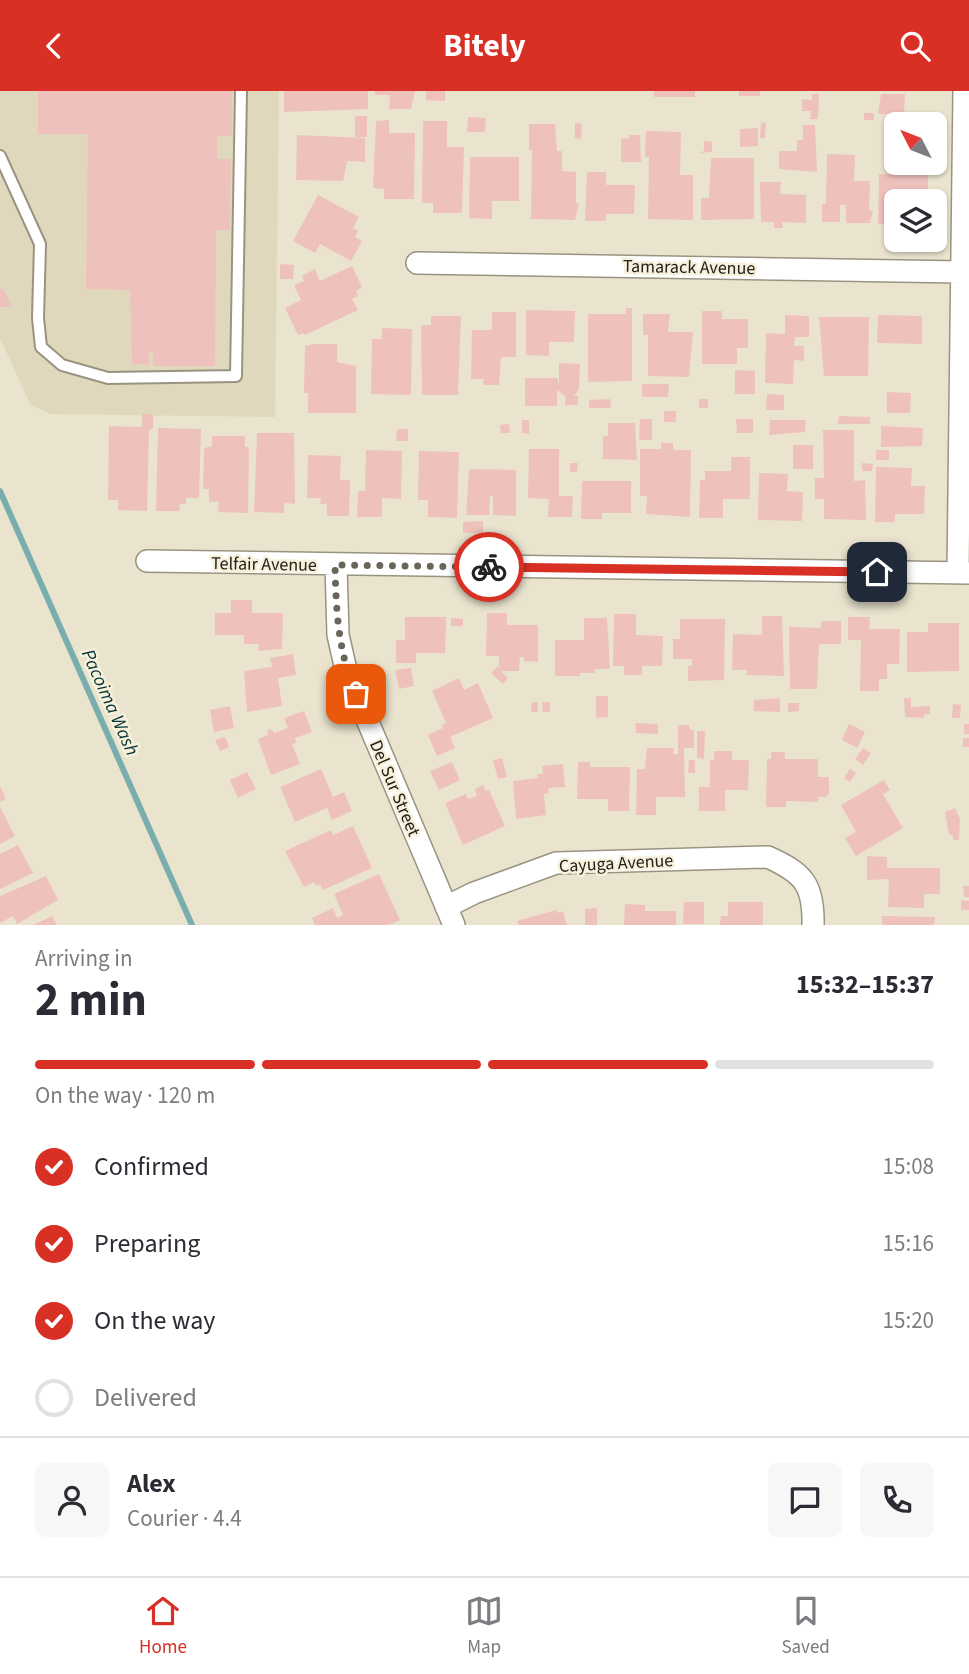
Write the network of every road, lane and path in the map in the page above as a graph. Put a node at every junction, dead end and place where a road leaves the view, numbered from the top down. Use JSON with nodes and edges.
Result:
{"nodes":[{"id":1,"x":241,"y":91,"type":"edge"},
{"id":2,"x":965,"y":93,"type":"edge"},
{"id":3,"x":0,"y":156,"type":"edge"},
{"id":4,"x":417,"y":263,"type":"dead end"},
{"id":5,"x":961,"y":272,"type":"junction"},
{"id":6,"x":148,"y":561,"type":"dead end"},
{"id":7,"x":335,"y":565,"type":"junction"},
{"id":8,"x":963,"y":573,"type":"edge"},
{"id":9,"x":450,"y":916,"type":"edge"},
{"id":10,"x":813,"y":925,"type":"edge"}],
"edges":[{"from":1,"to":3,"type":"lane"},
{"from":2,"to":5,"type":"street"},
{"from":4,"to":5,"type":"street","name":"Tamarack Avenue"},
{"from":5,"to":8,"type":"street"},
{"from":6,"to":7,"type":"street","name":"Telfair Avenue"},
{"from":7,"to":8,"type":"street","name":"Telfair Avenue"},
{"from":7,"to":9,"type":"street","name":"Del Sur Street"},
{"from":9,"to":10,"type":"street","name":"Cayuga Avenue"}]}
